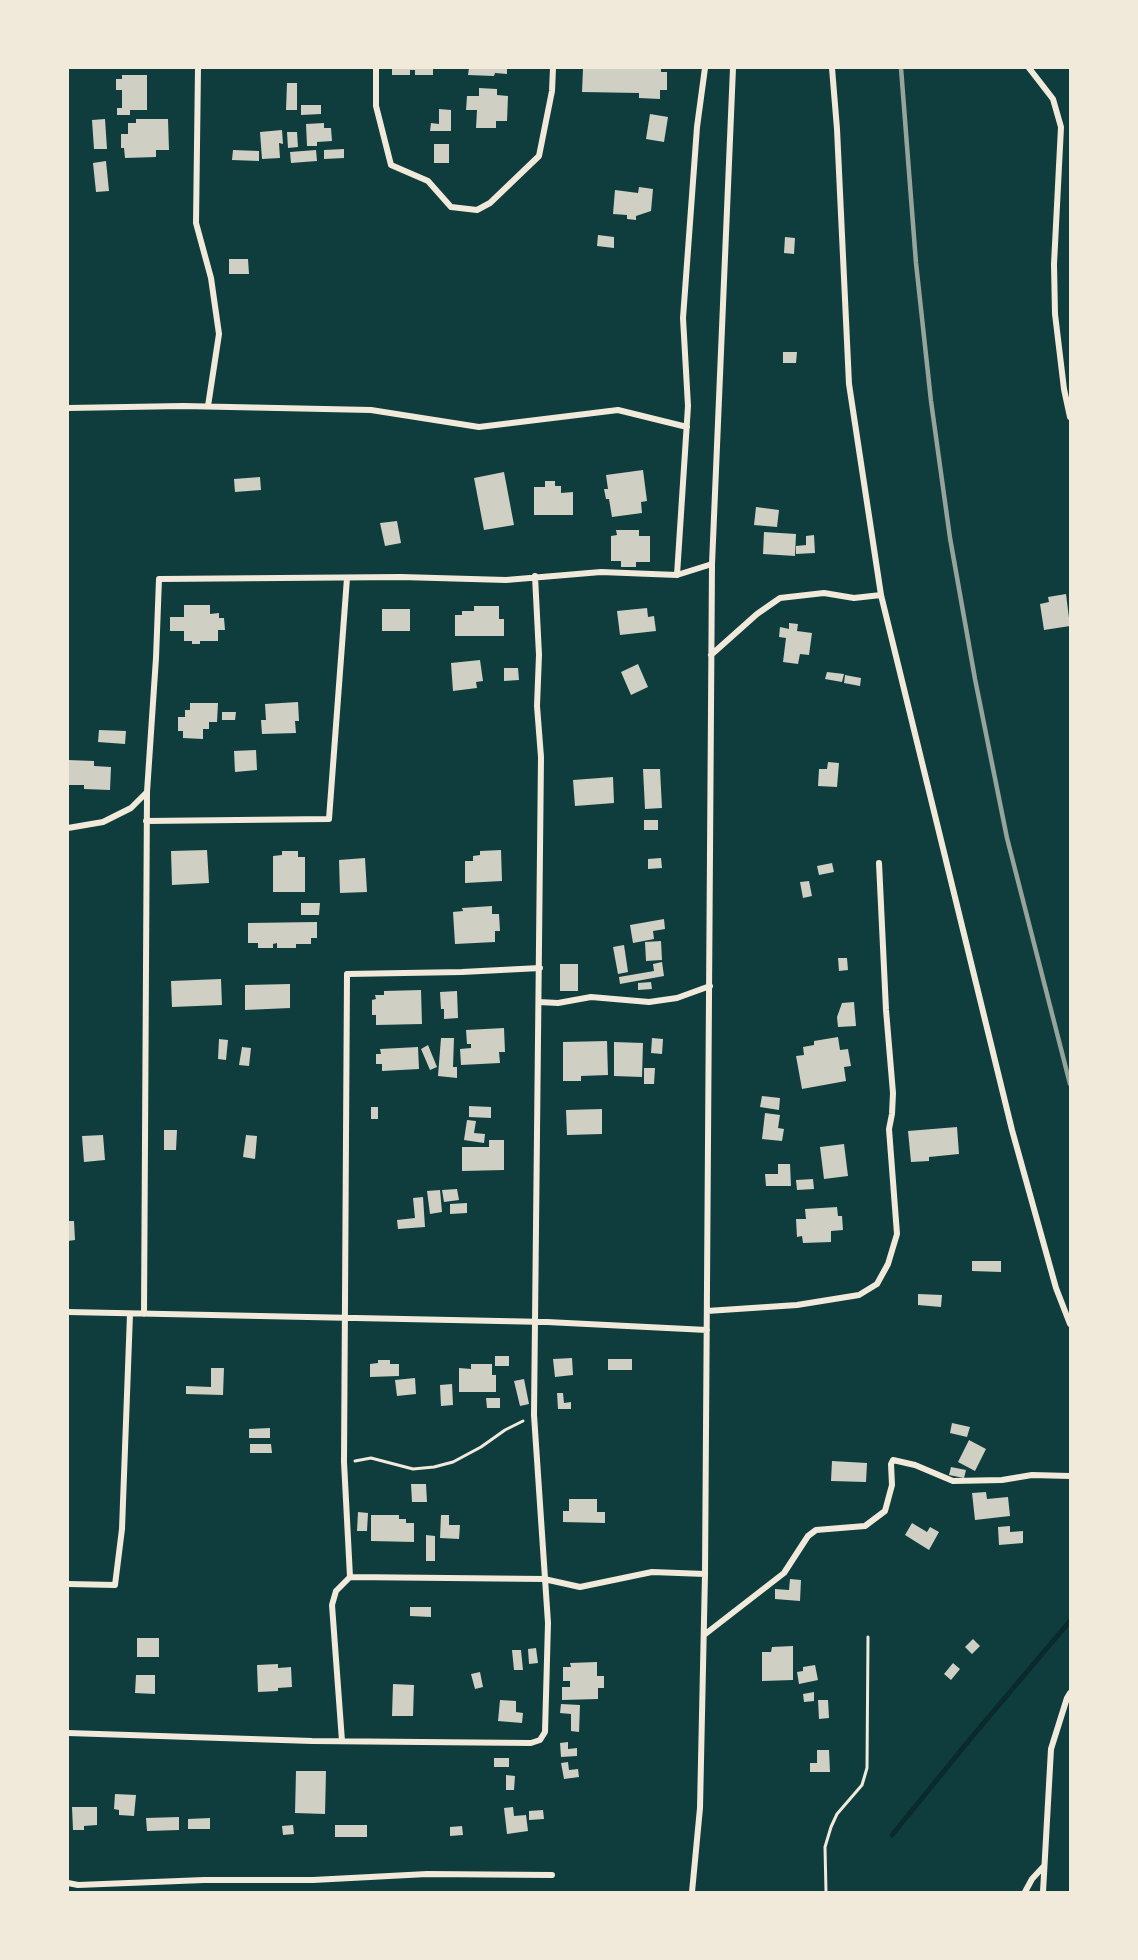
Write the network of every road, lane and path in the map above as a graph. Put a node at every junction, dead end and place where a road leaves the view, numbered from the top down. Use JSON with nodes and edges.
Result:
{"nodes":[{"id":1,"x":198,"y":68,"type":"edge"},
{"id":2,"x":376,"y":68,"type":"edge"},
{"id":3,"x":553,"y":68,"type":"edge"},
{"id":4,"x":705,"y":68,"type":"edge"},
{"id":5,"x":733,"y":68,"type":"edge"},
{"id":6,"x":832,"y":68,"type":"edge"},
{"id":7,"x":1029,"y":68,"type":"edge"},
{"id":8,"x":208,"y":406,"type":"junction"},
{"id":9,"x":68,"y":408,"type":"edge"},
{"id":10,"x":1071,"y":417,"type":"edge"},
{"id":11,"x":687,"y":427,"type":"junction"},
{"id":12,"x":712,"y":564,"type":"junction"},
{"id":13,"x":677,"y":574,"type":"junction"},
{"id":14,"x":535,"y":576,"type":"junction"},
{"id":15,"x":347,"y":578,"type":"junction"},
{"id":16,"x":881,"y":594,"type":"junction"},
{"id":17,"x":711,"y":655,"type":"junction"},
{"id":18,"x":147,"y":792,"type":"junction"},
{"id":19,"x":146,"y":821,"type":"junction"},
{"id":20,"x":68,"y":828,"type":"edge"},
{"id":21,"x":879,"y":863,"type":"dead end"},
{"id":22,"x":540,"y":968,"type":"junction"},
{"id":23,"x":710,"y":986,"type":"junction"},
{"id":24,"x":539,"y":1002,"type":"junction"},
{"id":25,"x":707,"y":1311,"type":"junction"},
{"id":26,"x":68,"y":1312,"type":"edge"},
{"id":27,"x":130,"y":1314,"type":"junction"},
{"id":28,"x":144,"y":1314,"type":"junction"},
{"id":29,"x":346,"y":1318,"type":"junction"},
{"id":30,"x":535,"y":1322,"type":"junction"},
{"id":31,"x":1071,"y":1324,"type":"edge"},
{"id":32,"x":707,"y":1330,"type":"junction"},
{"id":33,"x":534,"y":1415,"type":"junction"},
{"id":34,"x":344,"y":1462,"type":"junction"},
{"id":35,"x":1071,"y":1476,"type":"edge"},
{"id":36,"x":705,"y":1574,"type":"junction"},
{"id":37,"x":350,"y":1577,"type":"junction"},
{"id":38,"x":544,"y":1579,"type":"junction"},
{"id":39,"x":68,"y":1584,"type":"edge"},
{"id":40,"x":704,"y":1635,"type":"junction"},
{"id":41,"x":868,"y":1637,"type":"dead end"},
{"id":42,"x":1071,"y":1693,"type":"edge"},
{"id":43,"x":68,"y":1733,"type":"edge"},
{"id":44,"x":342,"y":1741,"type":"junction"},
{"id":45,"x":1044,"y":1866,"type":"junction"},
{"id":46,"x":552,"y":1875,"type":"dead end"},
{"id":47,"x":68,"y":1883,"type":"edge"},
{"id":48,"x":692,"y":1893,"type":"edge"},
{"id":49,"x":826,"y":1893,"type":"edge"},
{"id":50,"x":1025,"y":1893,"type":"edge"},
{"id":51,"x":1043,"y":1893,"type":"edge"}],
"edges":[{"from":1,"to":8,"type":"street"},
{"from":2,"to":3,"type":"street"},
{"from":4,"to":11,"type":"street"},
{"from":5,"to":12,"type":"street"},
{"from":6,"to":16,"type":"street"},
{"from":7,"to":10,"type":"street"},
{"from":8,"to":9,"type":"street"},
{"from":8,"to":11,"type":"street"},
{"from":11,"to":13,"type":"street"},
{"from":12,"to":13,"type":"street"},
{"from":12,"to":17,"type":"street"},
{"from":13,"to":14,"type":"street"},
{"from":14,"to":15,"type":"street"},
{"from":14,"to":22,"type":"street"},
{"from":15,"to":18,"type":"street"},
{"from":15,"to":19,"type":"street"},
{"from":16,"to":17,"type":"street"},
{"from":16,"to":31,"type":"street"},
{"from":17,"to":23,"type":"street"},
{"from":18,"to":19,"type":"street"},
{"from":18,"to":20,"type":"street"},
{"from":19,"to":28,"type":"street"},
{"from":21,"to":25,"type":"street"},
{"from":22,"to":24,"type":"street"},
{"from":22,"to":29,"type":"street"},
{"from":23,"to":24,"type":"street"},
{"from":23,"to":25,"type":"street"},
{"from":24,"to":30,"type":"street"},
{"from":25,"to":32,"type":"street"},
{"from":26,"to":27,"type":"street"},
{"from":27,"to":28,"type":"street"},
{"from":27,"to":39,"type":"street"},
{"from":28,"to":29,"type":"street"},
{"from":29,"to":30,"type":"street"},
{"from":29,"to":34,"type":"street"},
{"from":30,"to":32,"type":"street"},
{"from":30,"to":33,"type":"street"},
{"from":32,"to":36,"type":"street"},
{"from":33,"to":34,"type":"path"},
{"from":33,"to":38,"type":"street"},
{"from":34,"to":37,"type":"street"},
{"from":35,"to":40,"type":"street"},
{"from":36,"to":38,"type":"street"},
{"from":36,"to":40,"type":"street"},
{"from":37,"to":38,"type":"street"},
{"from":37,"to":44,"type":"street"},
{"from":38,"to":44,"type":"street"},
{"from":40,"to":48,"type":"street"},
{"from":41,"to":49,"type":"path"},
{"from":42,"to":45,"type":"street"},
{"from":43,"to":44,"type":"street"},
{"from":45,"to":50,"type":"street"},
{"from":45,"to":51,"type":"street"},
{"from":46,"to":47,"type":"street"}]}
